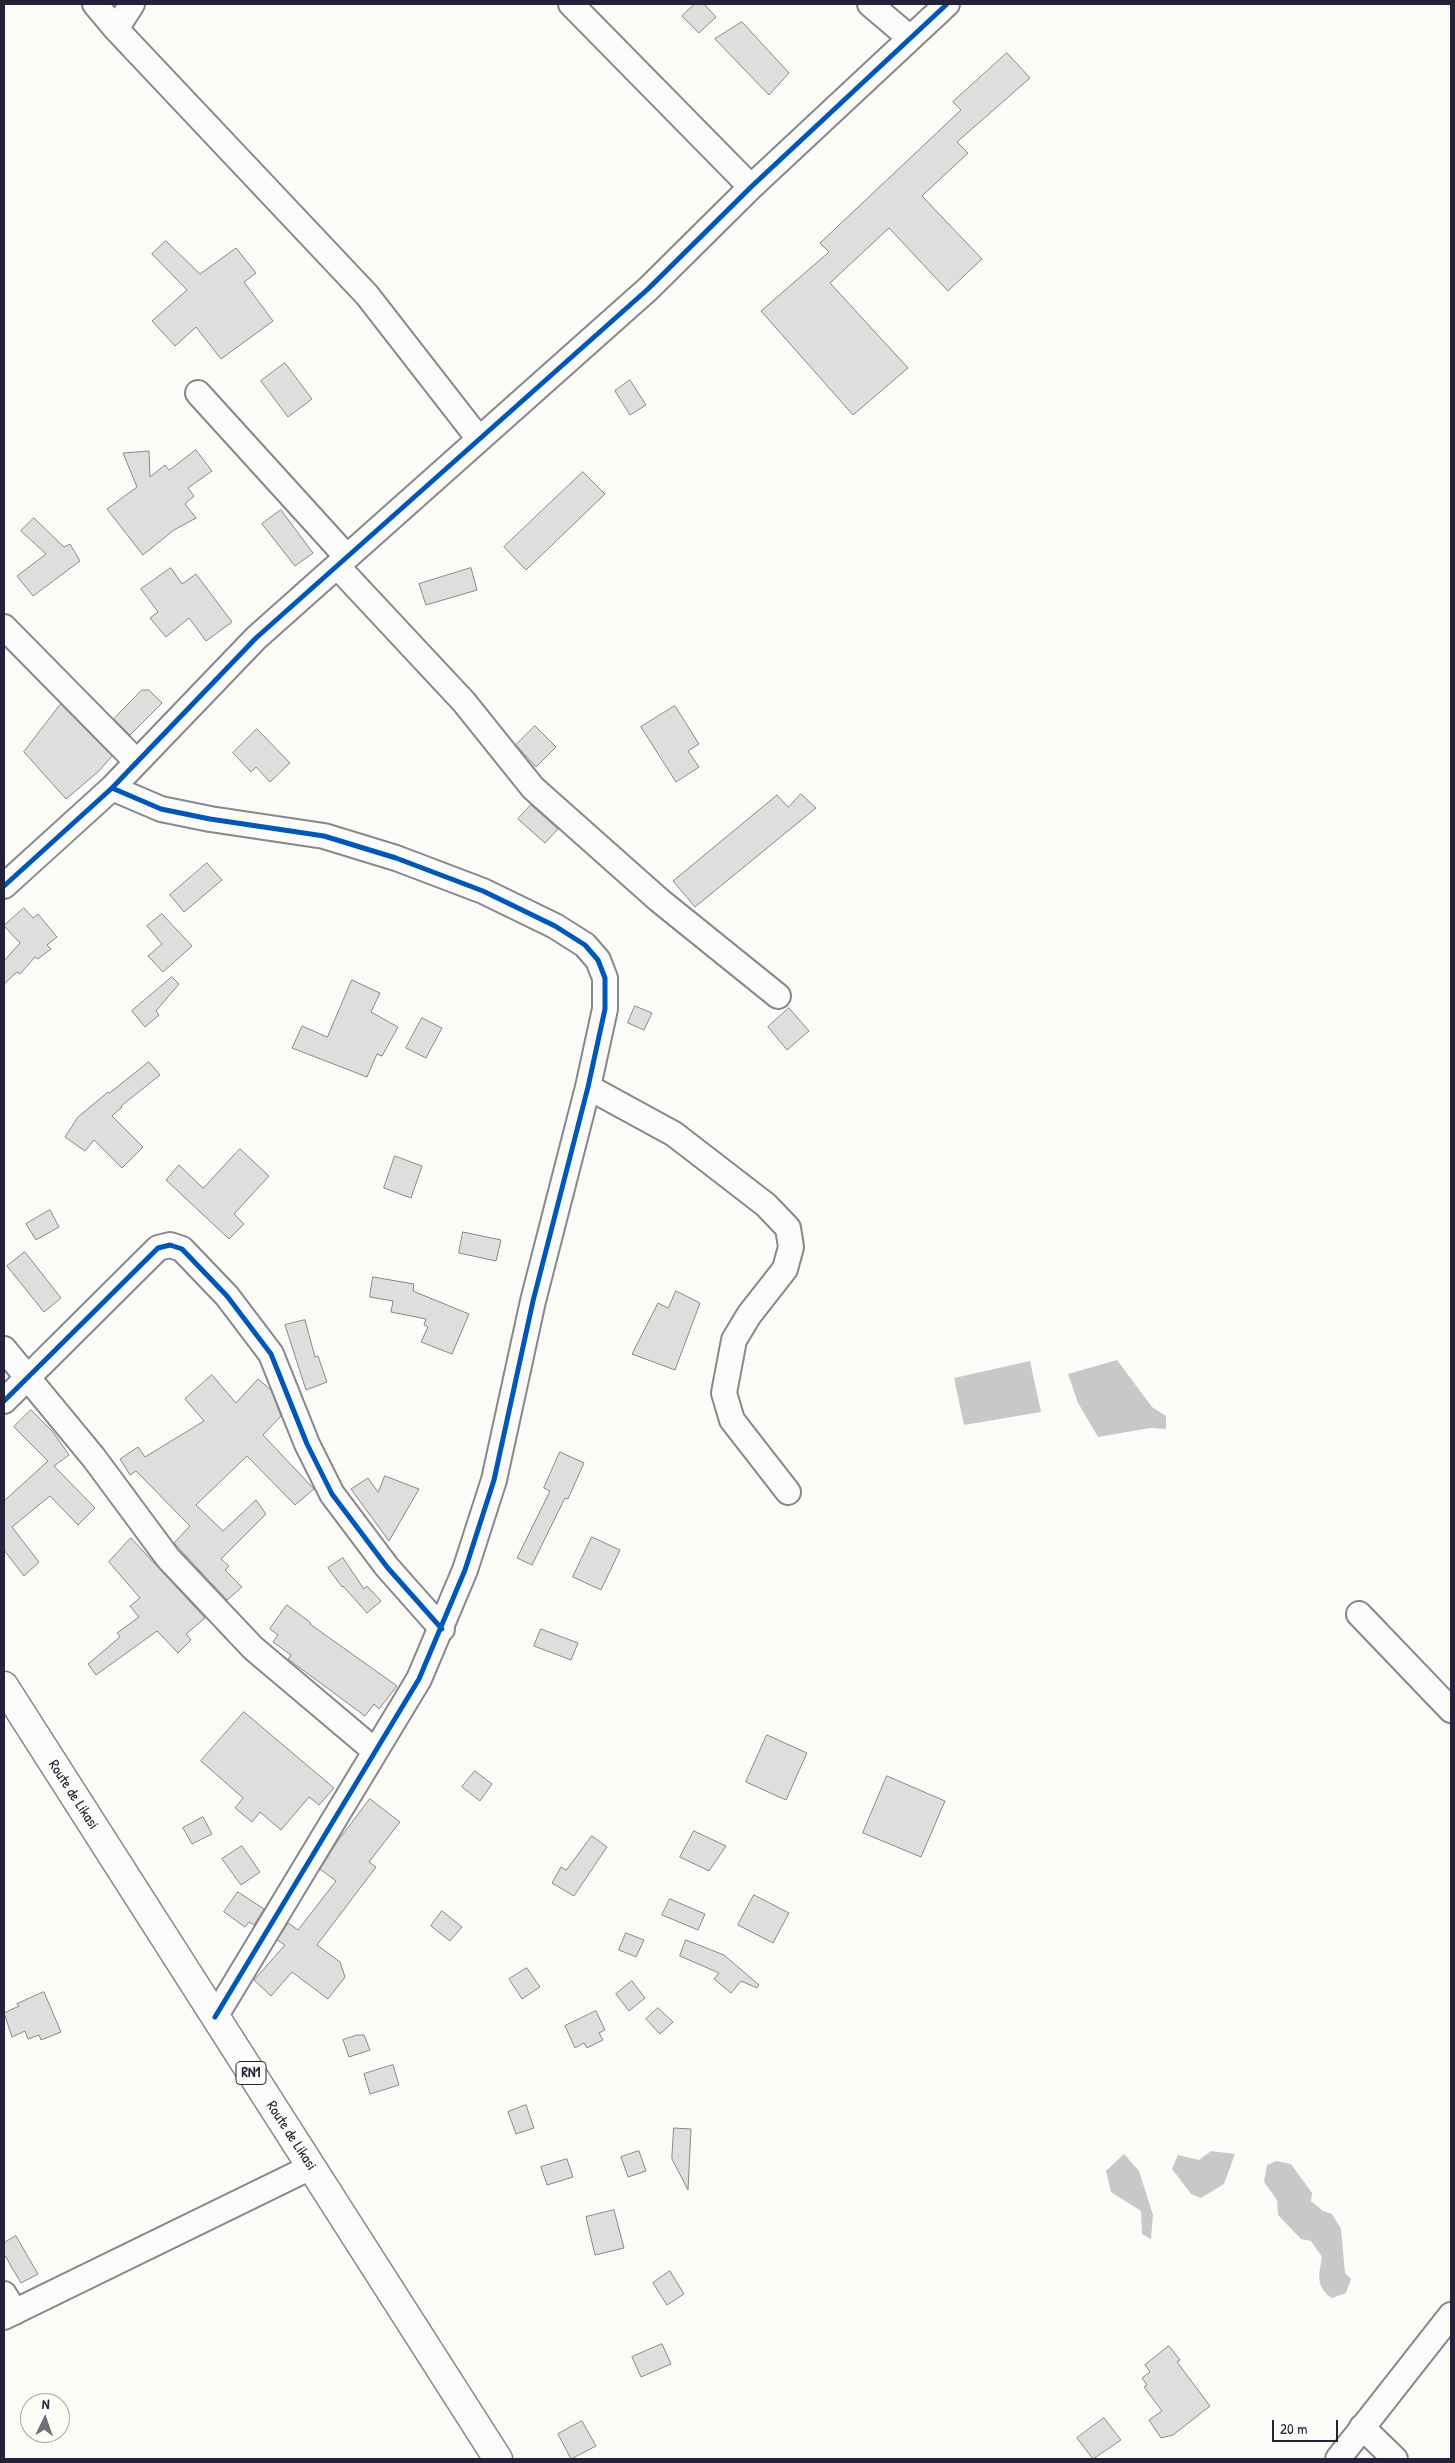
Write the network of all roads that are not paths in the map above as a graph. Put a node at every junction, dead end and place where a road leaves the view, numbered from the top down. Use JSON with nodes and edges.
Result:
{"nodes":[{"id":1,"x":95,"y":4,"type":"edge"},
{"id":2,"x":132,"y":4,"type":"edge"},
{"id":3,"x":571,"y":4,"type":"edge"},
{"id":4,"x":870,"y":4,"type":"edge"},
{"id":5,"x":947,"y":4,"type":"edge"},
{"id":6,"x":116,"y":29,"type":"junction"},
{"id":7,"x":910,"y":38,"type":"junction"},
{"id":8,"x":751,"y":187,"type":"junction"},
{"id":9,"x":198,"y":393,"type":"dead end"},
{"id":10,"x":480,"y":439,"type":"junction"},
{"id":11,"x":342,"y":562,"type":"junction"},
{"id":12,"x":4,"y":627,"type":"edge"},
{"id":13,"x":137,"y":762,"type":"junction"},
{"id":14,"x":112,"y":788,"type":"junction"},
{"id":15,"x":4,"y":886,"type":"edge"},
{"id":16,"x":778,"y":996,"type":"dead end"},
{"id":17,"x":588,"y":1087,"type":"junction"},
{"id":18,"x":4,"y":1349,"type":"edge"},
{"id":19,"x":28,"y":1377,"type":"junction"},
{"id":20,"x":4,"y":1401,"type":"edge"},
{"id":21,"x":788,"y":1492,"type":"dead end"},
{"id":22,"x":1360,"y":1614,"type":"dead end"},
{"id":23,"x":442,"y":1629,"type":"junction"},
{"id":24,"x":4,"y":1686,"type":"edge"},
{"id":25,"x":1451,"y":1710,"type":"edge"},
{"id":26,"x":375,"y":1751,"type":"junction"},
{"id":27,"x":215,"y":2017,"type":"junction"},
{"id":28,"x":311,"y":2167,"type":"junction"},
{"id":29,"x":8,"y":2308,"type":"edge"},
{"id":30,"x":1451,"y":2316,"type":"edge"},
{"id":31,"x":1362,"y":2427,"type":"junction"},
{"id":32,"x":498,"y":2459,"type":"edge"},
{"id":33,"x":1338,"y":2459,"type":"edge"},
{"id":34,"x":1395,"y":2459,"type":"edge"}],
"edges":[{"from":1,"to":6,"type":"street"},
{"from":2,"to":6,"type":"street"},
{"from":3,"to":8,"type":"street"},
{"from":4,"to":7,"type":"street"},
{"from":5,"to":7,"type":"street"},
{"from":6,"to":10,"type":"street"},
{"from":7,"to":8,"type":"street"},
{"from":8,"to":10,"type":"street"},
{"from":9,"to":11,"type":"street"},
{"from":10,"to":11,"type":"street"},
{"from":11,"to":13,"type":"street"},
{"from":11,"to":16,"type":"street"},
{"from":12,"to":13,"type":"street"},
{"from":13,"to":14,"type":"street"},
{"from":14,"to":15,"type":"street"},
{"from":14,"to":17,"type":"street"},
{"from":17,"to":21,"type":"street"},
{"from":17,"to":23,"type":"street"},
{"from":18,"to":19,"type":"street"},
{"from":19,"to":20,"type":"street"},
{"from":19,"to":23,"type":"street"},
{"from":19,"to":26,"type":"street"},
{"from":22,"to":25,"type":"street"},
{"from":23,"to":26,"type":"street"},
{"from":24,"to":27,"type":"highway","name":"Route de Likasi","number":"RN1"},
{"from":26,"to":27,"type":"street"},
{"from":27,"to":28,"type":"highway","name":"Route de Likasi","number":"RN1"},
{"from":28,"to":29,"type":"street"},
{"from":28,"to":32,"type":"highway","name":"Route de Likasi","number":"RN1"},
{"from":30,"to":31,"type":"street"},
{"from":31,"to":33,"type":"street"},
{"from":31,"to":34,"type":"street"}]}
